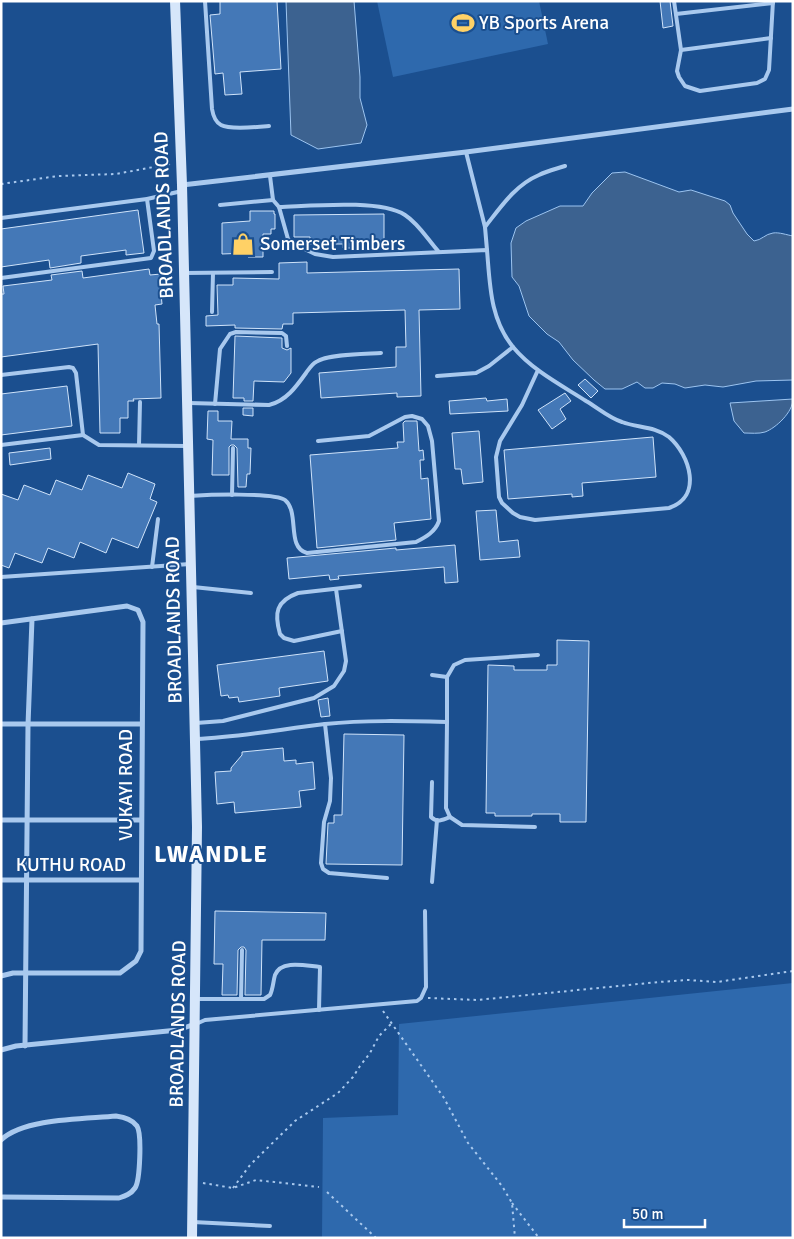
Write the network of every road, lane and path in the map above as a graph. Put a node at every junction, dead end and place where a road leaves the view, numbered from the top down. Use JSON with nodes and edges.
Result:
{"nodes":[{"id":1,"x":175,"y":1,"type":"edge"},
{"id":2,"x":205,"y":1,"type":"edge"},
{"id":3,"x":674,"y":1,"type":"edge"},
{"id":4,"x":773,"y":2,"type":"edge"},
{"id":5,"x":676,"y":14,"type":"junction"},
{"id":6,"x":771,"y":38,"type":"junction"},
{"id":7,"x":681,"y":50,"type":"junction"},
{"id":8,"x":793,"y":108,"type":"edge"},
{"id":9,"x":269,"y":126,"type":"dead end"},
{"id":10,"x":466,"y":152,"type":"junction"},
{"id":11,"x":181,"y":162,"type":"junction"},
{"id":12,"x":565,"y":166,"type":"dead end"},
{"id":13,"x":270,"y":176,"type":"junction"},
{"id":14,"x":1,"y":184,"type":"edge"},
{"id":15,"x":182,"y":188,"type":"junction"},
{"id":16,"x":147,"y":199,"type":"junction"},
{"id":17,"x":273,"y":200,"type":"junction"},
{"id":18,"x":220,"y":205,"type":"dead end"},
{"id":19,"x":279,"y":206,"type":"junction"},
{"id":20,"x":1,"y":218,"type":"edge"},
{"id":21,"x":485,"y":227,"type":"junction"},
{"id":22,"x":487,"y":250,"type":"junction"},
{"id":23,"x":439,"y":252,"type":"junction"},
{"id":24,"x":272,"y":272,"type":"dead end"},
{"id":25,"x":184,"y":273,"type":"junction"},
{"id":26,"x":213,"y":273,"type":"junction"},
{"id":27,"x":1,"y":278,"type":"edge"},
{"id":28,"x":212,"y":312,"type":"dead end"},
{"id":29,"x":287,"y":346,"type":"dead end"},
{"id":30,"x":513,"y":347,"type":"junction"},
{"id":31,"x":381,"y":353,"type":"dead end"},
{"id":32,"x":538,"y":370,"type":"junction"},
{"id":33,"x":1,"y":376,"type":"edge"},
{"id":34,"x":437,"y":376,"type":"dead end"},
{"id":35,"x":140,"y":402,"type":"dead end"},
{"id":36,"x":187,"y":403,"type":"junction"},
{"id":37,"x":215,"y":404,"type":"junction"},
{"id":38,"x":84,"y":435,"type":"junction"},
{"id":39,"x":318,"y":441,"type":"dead end"},
{"id":40,"x":1,"y":445,"type":"edge"},
{"id":41,"x":140,"y":446,"type":"junction"},
{"id":42,"x":188,"y":446,"type":"junction"},
{"id":43,"x":232,"y":448,"type":"dead end"},
{"id":44,"x":232,"y":495,"type":"junction"},
{"id":45,"x":189,"y":496,"type":"junction"},
{"id":46,"x":158,"y":519,"type":"dead end"},
{"id":47,"x":190,"y":564,"type":"junction"},
{"id":48,"x":152,"y":567,"type":"junction"},
{"id":49,"x":1,"y":576,"type":"edge"},
{"id":50,"x":360,"y":586,"type":"dead end"},
{"id":51,"x":190,"y":587,"type":"junction"},
{"id":52,"x":336,"y":589,"type":"junction"},
{"id":53,"x":251,"y":593,"type":"dead end"},
{"id":54,"x":32,"y":619,"type":"junction"},
{"id":55,"x":1,"y":623,"type":"edge"},
{"id":56,"x":342,"y":631,"type":"junction"},
{"id":57,"x":538,"y":655,"type":"dead end"},
{"id":58,"x":432,"y":675,"type":"dead end"},
{"id":59,"x":447,"y":677,"type":"junction"},
{"id":60,"x":447,"y":722,"type":"junction"},
{"id":61,"x":194,"y":723,"type":"junction"},
{"id":62,"x":1,"y":724,"type":"edge"},
{"id":63,"x":142,"y":724,"type":"junction"},
{"id":64,"x":326,"y":724,"type":"junction"},
{"id":65,"x":28,"y":725,"type":"junction"},
{"id":66,"x":194,"y":739,"type":"junction"},
{"id":67,"x":432,"y":782,"type":"dead end"},
{"id":68,"x":450,"y":817,"type":"junction"},
{"id":69,"x":1,"y":820,"type":"edge"},
{"id":70,"x":27,"y":820,"type":"junction"},
{"id":71,"x":141,"y":820,"type":"junction"},
{"id":72,"x":437,"y":820,"type":"junction"},
{"id":73,"x":535,"y":827,"type":"dead end"},
{"id":74,"x":387,"y":878,"type":"dead end"},
{"id":75,"x":1,"y":880,"type":"edge"},
{"id":76,"x":26,"y":880,"type":"junction"},
{"id":77,"x":140,"y":880,"type":"junction"},
{"id":78,"x":432,"y":882,"type":"dead end"},
{"id":79,"x":425,"y":911,"type":"dead end"},
{"id":80,"x":242,"y":950,"type":"dead end"},
{"id":81,"x":793,"y":971,"type":"edge"},
{"id":82,"x":25,"y":973,"type":"junction"},
{"id":83,"x":1,"y":976,"type":"edge"},
{"id":84,"x":421,"y":998,"type":"junction"},
{"id":85,"x":196,"y":1000,"type":"junction"},
{"id":86,"x":241,"y":1000,"type":"junction"},
{"id":87,"x":378,"y":1005,"type":"junction"},
{"id":88,"x":320,"y":1010,"type":"junction"},
{"id":89,"x":392,"y":1023,"type":"junction"},
{"id":90,"x":196,"y":1024,"type":"junction"},
{"id":91,"x":25,"y":1046,"type":"junction"},
{"id":92,"x":1,"y":1050,"type":"edge"},
{"id":93,"x":1,"y":1140,"type":"edge"},
{"id":94,"x":193,"y":1181,"type":"junction"},
{"id":95,"x":318,"y":1187,"type":"dead end"},
{"id":96,"x":234,"y":1188,"type":"junction"},
{"id":97,"x":327,"y":1192,"type":"dead end"},
{"id":98,"x":1,"y":1197,"type":"edge"},
{"id":99,"x":512,"y":1203,"type":"junction"},
{"id":100,"x":193,"y":1222,"type":"junction"},
{"id":101,"x":270,"y":1226,"type":"dead end"},
{"id":102,"x":192,"y":1238,"type":"edge"},
{"id":103,"x":376,"y":1238,"type":"edge"},
{"id":104,"x":515,"y":1238,"type":"edge"},
{"id":105,"x":539,"y":1238,"type":"edge"}],
"edges":[{"from":1,"to":11,"type":"main road","name":"BROADLANDS ROAD"},
{"from":2,"to":9,"type":"lane"},
{"from":3,"to":5,"type":"lane"},
{"from":4,"to":5,"type":"lane"},
{"from":4,"to":6,"type":"lane"},
{"from":5,"to":7,"type":"lane"},
{"from":6,"to":7,"type":"lane"},
{"from":6,"to":7,"type":"lane"},
{"from":8,"to":10,"type":"street"},
{"from":10,"to":13,"type":"street"},
{"from":10,"to":21,"type":"lane"},
{"from":11,"to":14,"type":"path"},
{"from":11,"to":15,"type":"main road","name":"BROADLANDS ROAD"},
{"from":12,"to":21,"type":"lane"},
{"from":13,"to":15,"type":"street"},
{"from":13,"to":17,"type":"lane"},
{"from":15,"to":16,"type":"lane"},
{"from":15,"to":25,"type":"main road","name":"BROADLANDS ROAD"},
{"from":16,"to":20,"type":"lane"},
{"from":16,"to":27,"type":"lane"},
{"from":17,"to":18,"type":"lane"},
{"from":17,"to":19,"type":"lane"},
{"from":19,"to":23,"type":"lane"},
{"from":19,"to":23,"type":"lane"},
{"from":21,"to":22,"type":"lane"},
{"from":22,"to":23,"type":"lane"},
{"from":22,"to":30,"type":"lane"},
{"from":24,"to":26,"type":"lane"},
{"from":25,"to":26,"type":"lane"},
{"from":25,"to":36,"type":"main road","name":"BROADLANDS ROAD"},
{"from":26,"to":28,"type":"lane"},
{"from":29,"to":37,"type":"lane"},
{"from":30,"to":32,"type":"lane"},
{"from":30,"to":34,"type":"lane"},
{"from":31,"to":37,"type":"lane"},
{"from":32,"to":32,"type":"lane"},
{"from":33,"to":38,"type":"lane"},
{"from":35,"to":41,"type":"lane"},
{"from":36,"to":37,"type":"lane"},
{"from":36,"to":42,"type":"main road","name":"BROADLANDS ROAD"},
{"from":38,"to":40,"type":"lane"},
{"from":38,"to":41,"type":"lane"},
{"from":39,"to":44,"type":"lane"},
{"from":41,"to":42,"type":"lane"},
{"from":42,"to":45,"type":"main road","name":"BROADLANDS ROAD"},
{"from":43,"to":44,"type":"lane"},
{"from":44,"to":45,"type":"lane"},
{"from":45,"to":47,"type":"main road","name":"BROADLANDS ROAD"},
{"from":46,"to":48,"type":"lane"},
{"from":47,"to":48,"type":"lane"},
{"from":47,"to":51,"type":"main road","name":"BROADLANDS ROAD"},
{"from":48,"to":49,"type":"lane"},
{"from":50,"to":52,"type":"lane"},
{"from":51,"to":53,"type":"lane"},
{"from":51,"to":61,"type":"main road","name":"BROADLANDS ROAD"},
{"from":52,"to":56,"type":"lane"},
{"from":52,"to":56,"type":"lane"},
{"from":54,"to":55,"type":"street","name":"VUKAYI ROAD"},
{"from":54,"to":63,"type":"street","name":"VUKAYI ROAD"},
{"from":54,"to":65,"type":"street"},
{"from":56,"to":61,"type":"lane"},
{"from":57,"to":59,"type":"lane"},
{"from":58,"to":59,"type":"lane"},
{"from":59,"to":60,"type":"lane"},
{"from":60,"to":64,"type":"lane"},
{"from":60,"to":68,"type":"lane"},
{"from":61,"to":66,"type":"main road","name":"BROADLANDS ROAD"},
{"from":62,"to":65,"type":"street"},
{"from":63,"to":65,"type":"street"},
{"from":63,"to":71,"type":"street","name":"VUKAYI ROAD"},
{"from":64,"to":66,"type":"lane"},
{"from":64,"to":74,"type":"lane"},
{"from":65,"to":70,"type":"street"},
{"from":66,"to":85,"type":"main road","name":"BROADLANDS ROAD"},
{"from":67,"to":72,"type":"lane"},
{"from":68,"to":72,"type":"lane"},
{"from":68,"to":73,"type":"lane"},
{"from":69,"to":70,"type":"street"},
{"from":70,"to":71,"type":"street"},
{"from":70,"to":76,"type":"street"},
{"from":71,"to":77,"type":"street","name":"VUKAYI ROAD"},
{"from":72,"to":78,"type":"lane"},
{"from":75,"to":76,"type":"street","name":"KUTHU ROAD"},
{"from":76,"to":77,"type":"street","name":"KUTHU ROAD"},
{"from":76,"to":82,"type":"street"},
{"from":77,"to":82,"type":"street","name":"VUKAYI ROAD"},
{"from":79,"to":84,"type":"lane"},
{"from":80,"to":86,"type":"lane"},
{"from":81,"to":84,"type":"path"},
{"from":82,"to":83,"type":"street","name":"VUKAYI ROAD"},
{"from":82,"to":91,"type":"street"},
{"from":84,"to":87,"type":"lane"},
{"from":85,"to":86,"type":"lane"},
{"from":85,"to":90,"type":"main road","name":"BROADLANDS ROAD"},
{"from":86,"to":88,"type":"lane"},
{"from":87,"to":88,"type":"lane"},
{"from":87,"to":89,"type":"path"},
{"from":88,"to":90,"type":"lane"},
{"from":89,"to":96,"type":"path"},
{"from":89,"to":99,"type":"path"},
{"from":90,"to":91,"type":"street"},
{"from":90,"to":94,"type":"main road","name":"BROADLANDS ROAD"},
{"from":91,"to":92,"type":"street"},
{"from":93,"to":98,"type":"street"},
{"from":94,"to":96,"type":"path"},
{"from":94,"to":100,"type":"main road","name":"BROADLANDS ROAD"},
{"from":95,"to":96,"type":"path"},
{"from":97,"to":103,"type":"path"},
{"from":99,"to":104,"type":"path"},
{"from":99,"to":105,"type":"path"},
{"from":100,"to":101,"type":"lane"},
{"from":100,"to":102,"type":"main road","name":"BROADLANDS ROAD"}]}
